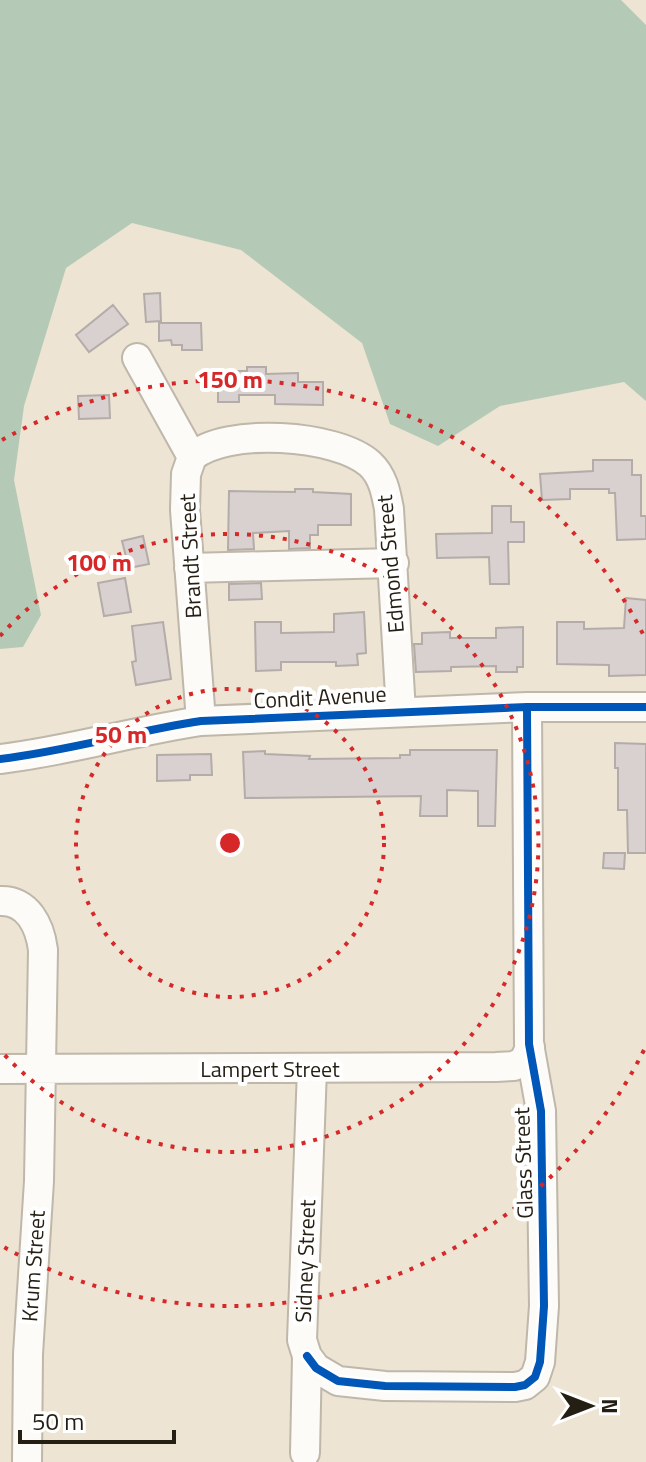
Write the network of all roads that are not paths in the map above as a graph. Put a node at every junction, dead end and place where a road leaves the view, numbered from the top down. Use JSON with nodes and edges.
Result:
{"nodes":[{"id":1,"x":137,"y":358,"type":"dead end"},
{"id":2,"x":192,"y":457,"type":"junction"},
{"id":3,"x":394,"y":563,"type":"junction"},
{"id":4,"x":189,"y":568,"type":"junction"},
{"id":5,"x":527,"y":707,"type":"junction"},
{"id":6,"x":646,"y":707,"type":"edge"},
{"id":7,"x":401,"y":712,"type":"junction"},
{"id":8,"x":201,"y":721,"type":"junction"},
{"id":9,"x":0,"y":759,"type":"edge"},
{"id":10,"x":0,"y":901,"type":"edge"},
{"id":11,"x":530,"y":1047,"type":"junction"},
{"id":12,"x":0,"y":1069,"type":"edge"},
{"id":13,"x":41,"y":1069,"type":"junction"},
{"id":14,"x":312,"y":1069,"type":"junction"},
{"id":15,"x":307,"y":1356,"type":"junction"},
{"id":16,"x":305,"y":1453,"type":"dead end"},
{"id":17,"x":27,"y":1462,"type":"edge"}],
"edges":[{"from":1,"to":2,"type":"street"},
{"from":2,"to":3,"type":"street","name":"Edmond Street"},
{"from":2,"to":4,"type":"street","name":"Brandt Street"},
{"from":3,"to":4,"type":"street"},
{"from":3,"to":7,"type":"street","name":"Edmond Street"},
{"from":4,"to":8,"type":"street","name":"Brandt Street"},
{"from":5,"to":6,"type":"street","name":"Condit Avenue"},
{"from":5,"to":7,"type":"street","name":"Condit Avenue"},
{"from":5,"to":11,"type":"street","name":"Glass Street"},
{"from":7,"to":8,"type":"street","name":"Condit Avenue"},
{"from":8,"to":9,"type":"street","name":"Condit Avenue"},
{"from":10,"to":13,"type":"street","name":"Krum Street"},
{"from":11,"to":14,"type":"street","name":"Lampert Street"},
{"from":11,"to":15,"type":"street","name":"Glass Street"},
{"from":12,"to":13,"type":"street","name":"Lampert Street"},
{"from":13,"to":14,"type":"street","name":"Lampert Street"},
{"from":13,"to":17,"type":"street","name":"Krum Street"},
{"from":14,"to":15,"type":"street","name":"Sidney Street"},
{"from":15,"to":16,"type":"street","name":"Sidney Street"}]}
